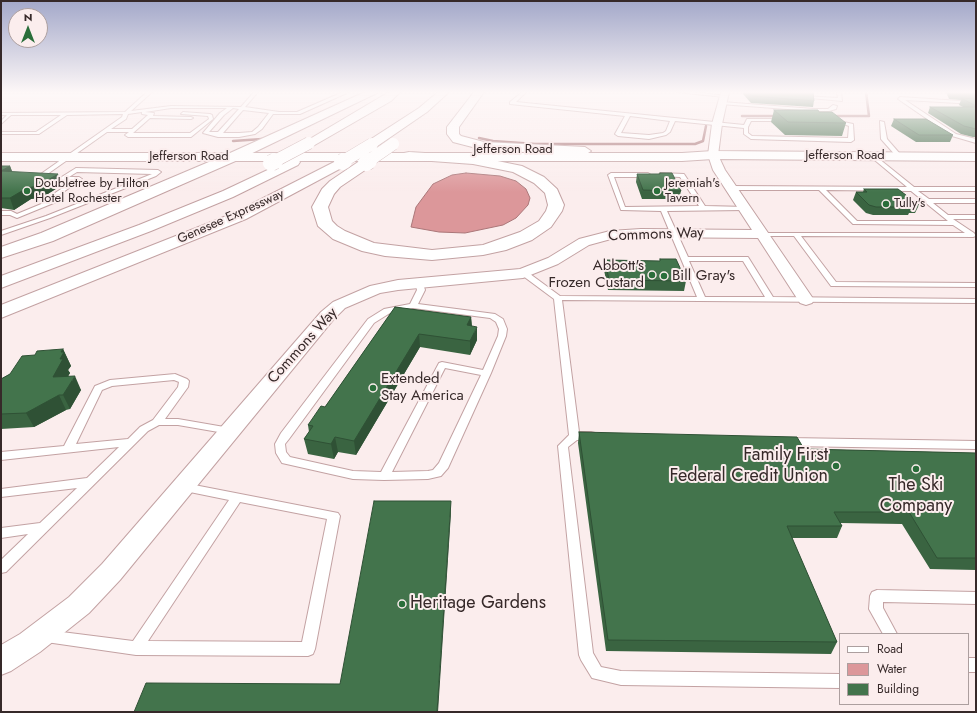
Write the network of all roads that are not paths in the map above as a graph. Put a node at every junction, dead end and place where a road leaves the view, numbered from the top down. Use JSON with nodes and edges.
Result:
{"nodes":[{"id":1,"x":49,"y":125,"type":"edge"},
{"id":2,"x":113,"y":125,"type":"edge"},
{"id":3,"x":139,"y":125,"type":"edge"},
{"id":4,"x":206,"y":125,"type":"edge"},
{"id":5,"x":211,"y":125,"type":"edge"},
{"id":6,"x":227,"y":125,"type":"edge"},
{"id":7,"x":262,"y":125,"type":"edge"},
{"id":8,"x":302,"y":125,"type":"edge"},
{"id":9,"x":340,"y":125,"type":"edge"},
{"id":10,"x":354,"y":125,"type":"edge"},
{"id":11,"x":400,"y":125,"type":"edge"},
{"id":12,"x":454,"y":125,"type":"edge"},
{"id":13,"x":623,"y":125,"type":"edge"},
{"id":14,"x":671,"y":125,"type":"edge"},
{"id":15,"x":717,"y":125,"type":"edge"},
{"id":16,"x":729,"y":125,"type":"edge"},
{"id":17,"x":849,"y":125,"type":"edge"},
{"id":18,"x":882,"y":125,"type":"edge"},
{"id":19,"x":940,"y":125,"type":"edge"},
{"id":20,"x":746,"y":127,"type":"joint"},
{"id":21,"x":133,"y":130,"type":"junction"},
{"id":22,"x":104,"y":131,"type":"junction"},
{"id":23,"x":1,"y":133,"type":"edge"},
{"id":24,"x":218,"y":135,"type":"junction"},
{"id":25,"x":406,"y":136,"type":"dead end"},
{"id":26,"x":976,"y":141,"type":"edge"},
{"id":27,"x":1,"y":147,"type":"edge"},
{"id":28,"x":81,"y":148,"type":"junction"},
{"id":29,"x":251,"y":149,"type":"junction"},
{"id":30,"x":585,"y":150,"type":"junction"},
{"id":31,"x":713,"y":155,"type":"junction"},
{"id":32,"x":235,"y":156,"type":"junction"},
{"id":33,"x":409,"y":156,"type":"junction"},
{"id":34,"x":873,"y":156,"type":"junction"},
{"id":35,"x":899,"y":156,"type":"junction"},
{"id":36,"x":1,"y":157,"type":"edge"},
{"id":37,"x":68,"y":157,"type":"junction"},
{"id":38,"x":976,"y":157,"type":"edge"},
{"id":39,"x":200,"y":159,"type":"junction"},
{"id":40,"x":29,"y":177,"type":"edge"},
{"id":41,"x":39,"y":178,"type":"junction"},
{"id":42,"x":57,"y":178,"type":"junction"},
{"id":43,"x":731,"y":188,"type":"junction"},
{"id":44,"x":821,"y":188,"type":"junction"},
{"id":45,"x":913,"y":189,"type":"junction"},
{"id":46,"x":976,"y":189,"type":"edge"},
{"id":47,"x":927,"y":201,"type":"junction"},
{"id":48,"x":976,"y":201,"type":"edge"},
{"id":49,"x":663,"y":208,"type":"junction"},
{"id":50,"x":703,"y":208,"type":"junction"},
{"id":51,"x":745,"y":208,"type":"junction"},
{"id":52,"x":1,"y":213,"type":"edge"},
{"id":53,"x":240,"y":216,"type":"junction"},
{"id":54,"x":946,"y":217,"type":"junction"},
{"id":55,"x":976,"y":217,"type":"edge"},
{"id":56,"x":855,"y":223,"type":"junction"},
{"id":57,"x":954,"y":223,"type":"junction"},
{"id":58,"x":1,"y":232,"type":"edge"},
{"id":59,"x":672,"y":233,"type":"junction"},
{"id":60,"x":762,"y":234,"type":"junction"},
{"id":61,"x":796,"y":234,"type":"junction"},
{"id":62,"x":865,"y":234,"type":"junction"},
{"id":63,"x":974,"y":236,"type":"edge"},
{"id":64,"x":1,"y":253,"type":"edge"},
{"id":65,"x":684,"y":259,"type":"junction"},
{"id":66,"x":1,"y":262,"type":"edge"},
{"id":67,"x":523,"y":273,"type":"junction"},
{"id":68,"x":1,"y":282,"type":"edge"},
{"id":69,"x":419,"y":282,"type":"junction"},
{"id":70,"x":891,"y":284,"type":"junction"},
{"id":71,"x":976,"y":285,"type":"edge"},
{"id":72,"x":558,"y":298,"type":"junction"},
{"id":73,"x":702,"y":299,"type":"junction"},
{"id":74,"x":771,"y":300,"type":"junction"},
{"id":75,"x":806,"y":300,"type":"junction"},
{"id":76,"x":906,"y":301,"type":"junction"},
{"id":77,"x":976,"y":301,"type":"edge"},
{"id":78,"x":413,"y":306,"type":"junction"},
{"id":79,"x":1,"y":312,"type":"edge"},
{"id":80,"x":1,"y":327,"type":"edge"},
{"id":81,"x":486,"y":373,"type":"junction"},
{"id":82,"x":157,"y":422,"type":"junction"},
{"id":83,"x":230,"y":431,"type":"junction"},
{"id":84,"x":574,"y":436,"type":"junction"},
{"id":85,"x":602,"y":436,"type":"edge"},
{"id":86,"x":130,"y":442,"type":"junction"},
{"id":87,"x":775,"y":442,"type":"edge"},
{"id":88,"x":976,"y":445,"type":"edge"},
{"id":89,"x":68,"y":449,"type":"junction"},
{"id":90,"x":1,"y":456,"type":"edge"},
{"id":91,"x":384,"y":476,"type":"junction"},
{"id":92,"x":88,"y":482,"type":"junction"},
{"id":93,"x":183,"y":487,"type":"junction"},
{"id":94,"x":1,"y":493,"type":"edge"},
{"id":95,"x":238,"y":498,"type":"junction"},
{"id":96,"x":42,"y":528,"type":"junction"},
{"id":97,"x":1,"y":533,"type":"edge"},
{"id":98,"x":1,"y":568,"type":"edge"},
{"id":99,"x":976,"y":598,"type":"edge"},
{"id":100,"x":889,"y":633,"type":"edge"},
{"id":101,"x":40,"y":635,"type":"junction"},
{"id":102,"x":136,"y":648,"type":"junction"},
{"id":103,"x":1,"y":661,"type":"edge"},
{"id":104,"x":839,"y":681,"type":"edge"}],
"edges":[{"from":1,"to":23,"type":"lane"},
{"from":2,"to":22,"type":"lane"},
{"from":3,"to":21,"type":"lane"},
{"from":4,"to":21,"type":"lane"},
{"from":5,"to":24,"type":"lane"},
{"from":6,"to":24,"type":"lane"},
{"from":7,"to":24,"type":"lane"},
{"from":8,"to":29,"type":"main road"},
{"from":9,"to":66,"type":"main road","bridge":true},
{"from":10,"to":68,"type":"main road","name":"Genesee Expressway"},
{"from":11,"to":53,"type":"main road","name":"Genesee Expressway","bridge":true},
{"from":12,"to":30,"type":"main road"},
{"from":13,"to":14,"type":"lane"},
{"from":15,"to":31,"type":"street"},
{"from":16,"to":20,"type":"lane"},
{"from":17,"to":20,"type":"lane"},
{"from":18,"to":35,"type":"lane"},
{"from":19,"to":26,"type":"lane"},
{"from":21,"to":22,"type":"lane"},
{"from":22,"to":28,"type":"lane"},
{"from":25,"to":33,"type":"main road","bridge":true},
{"from":27,"to":28,"type":"main road","name":"Jefferson Road"},
{"from":28,"to":37,"type":"lane"},
{"from":28,"to":39,"type":"main road","name":"Jefferson Road"},
{"from":29,"to":30,"type":"main road","name":"Jefferson Road"},
{"from":29,"to":32,"type":"main road"},
{"from":29,"to":39,"type":"main road","name":"Jefferson Road"},
{"from":30,"to":31,"type":"main road","name":"Jefferson Road"},
{"from":31,"to":33,"type":"main road","name":"Jefferson Road"},
{"from":31,"to":34,"type":"main road","name":"Jefferson Road"},
{"from":31,"to":43,"type":"street"},
{"from":32,"to":33,"type":"main road","name":"Jefferson Road"},
{"from":32,"to":39,"type":"main road"},
{"from":34,"to":35,"type":"main road","name":"Jefferson Road"},
{"from":34,"to":45,"type":"lane"},
{"from":35,"to":38,"type":"main road","name":"Jefferson Road"},
{"from":36,"to":37,"type":"main road","name":"Jefferson Road"},
{"from":37,"to":39,"type":"main road","name":"Jefferson Road"},
{"from":37,"to":41,"type":"lane"},
{"from":39,"to":64,"type":"main road"},
{"from":40,"to":41,"type":"lane"},
{"from":41,"to":42,"type":"lane"},
{"from":42,"to":52,"type":"lane"},
{"from":42,"to":58,"type":"lane"},
{"from":43,"to":44,"type":"lane"},
{"from":43,"to":51,"type":"street"},
{"from":44,"to":45,"type":"lane"},
{"from":44,"to":56,"type":"lane"},
{"from":45,"to":46,"type":"lane"},
{"from":45,"to":47,"type":"lane"},
{"from":47,"to":48,"type":"lane"},
{"from":47,"to":54,"type":"lane"},
{"from":49,"to":50,"type":"lane"},
{"from":49,"to":50,"type":"lane"},
{"from":49,"to":59,"type":"lane"},
{"from":50,"to":51,"type":"lane"},
{"from":51,"to":60,"type":"street"},
{"from":53,"to":79,"type":"main road","name":"Genesee Expressway"},
{"from":53,"to":80,"type":"main road"},
{"from":54,"to":55,"type":"lane"},
{"from":54,"to":57,"type":"lane"},
{"from":56,"to":57,"type":"lane"},
{"from":56,"to":62,"type":"lane"},
{"from":57,"to":63,"type":"lane"},
{"from":59,"to":60,"type":"street","name":"Commons Way"},
{"from":59,"to":65,"type":"lane"},
{"from":59,"to":67,"type":"street","name":"Commons Way"},
{"from":60,"to":61,"type":"lane"},
{"from":60,"to":75,"type":"street"},
{"from":61,"to":62,"type":"lane"},
{"from":61,"to":70,"type":"lane"},
{"from":62,"to":63,"type":"lane"},
{"from":65,"to":73,"type":"lane"},
{"from":65,"to":74,"type":"lane"},
{"from":67,"to":69,"type":"street","name":"Commons Way"},
{"from":67,"to":72,"type":"lane"},
{"from":69,"to":78,"type":"lane"},
{"from":69,"to":83,"type":"street","name":"Commons Way"},
{"from":70,"to":71,"type":"lane"},
{"from":70,"to":76,"type":"lane"},
{"from":72,"to":73,"type":"lane"},
{"from":72,"to":84,"type":"lane"},
{"from":73,"to":74,"type":"lane"},
{"from":74,"to":75,"type":"lane"},
{"from":75,"to":76,"type":"lane"},
{"from":76,"to":77,"type":"lane"},
{"from":78,"to":81,"type":"lane"},
{"from":78,"to":91,"type":"lane"},
{"from":81,"to":91,"type":"lane"},
{"from":81,"to":91,"type":"lane"},
{"from":82,"to":83,"type":"lane"},
{"from":82,"to":86,"type":"lane"},
{"from":82,"to":89,"type":"lane"},
{"from":83,"to":93,"type":"street","name":"Commons Way"},
{"from":84,"to":85,"type":"lane"},
{"from":84,"to":104,"type":"lane"},
{"from":86,"to":89,"type":"lane"},
{"from":86,"to":92,"type":"lane"},
{"from":87,"to":88,"type":"lane"},
{"from":89,"to":90,"type":"lane"},
{"from":92,"to":94,"type":"lane"},
{"from":92,"to":96,"type":"lane"},
{"from":93,"to":95,"type":"lane"},
{"from":93,"to":101,"type":"street","name":"Commons Way"},
{"from":95,"to":102,"type":"lane"},
{"from":95,"to":102,"type":"lane"},
{"from":96,"to":97,"type":"lane"},
{"from":96,"to":98,"type":"lane"},
{"from":99,"to":100,"type":"lane"},
{"from":101,"to":102,"type":"lane"},
{"from":101,"to":103,"type":"street","name":"Commons Way"}]}
